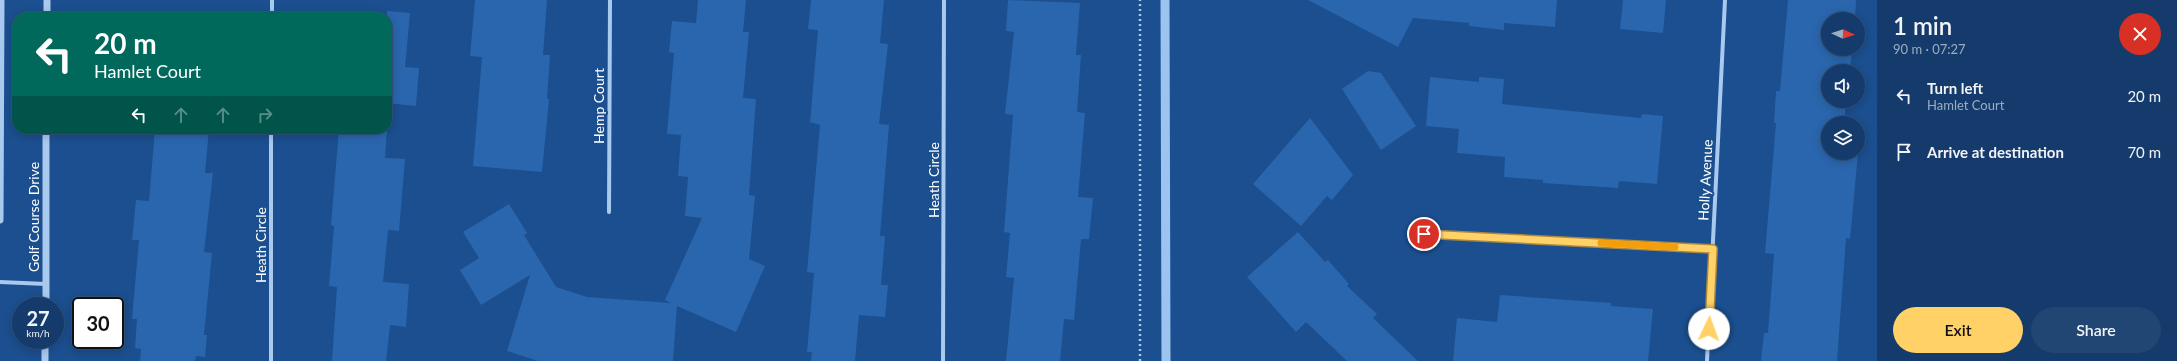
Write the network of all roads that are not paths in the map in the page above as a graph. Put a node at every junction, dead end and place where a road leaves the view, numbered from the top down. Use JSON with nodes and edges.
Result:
{"nodes":[{"id":1,"x":1,"y":0,"type":"edge"},
{"id":2,"x":47,"y":0,"type":"edge"},
{"id":3,"x":272,"y":0,"type":"edge"},
{"id":4,"x":610,"y":0,"type":"edge"},
{"id":5,"x":944,"y":0,"type":"edge"},
{"id":6,"x":1725,"y":0,"type":"edge"},
{"id":7,"x":47,"y":12,"type":"edge"},
{"id":8,"x":272,"y":12,"type":"edge"},
{"id":9,"x":46,"y":134,"type":"edge"},
{"id":10,"x":271,"y":134,"type":"edge"},
{"id":11,"x":609,"y":212,"type":"dead end"},
{"id":12,"x":0,"y":220,"type":"edge"},
{"id":13,"x":1424,"y":234,"type":"dead end"},
{"id":14,"x":1713,"y":249,"type":"junction"},
{"id":15,"x":0,"y":282,"type":"edge"},
{"id":16,"x":46,"y":284,"type":"junction"},
{"id":17,"x":46,"y":297,"type":"edge"},
{"id":18,"x":45,"y":349,"type":"edge"},
{"id":19,"x":45,"y":361,"type":"edge"},
{"id":20,"x":271,"y":361,"type":"edge"},
{"id":21,"x":943,"y":361,"type":"edge"},
{"id":22,"x":1707,"y":361,"type":"edge"}],
"edges":[{"from":1,"to":12,"type":"street"},
{"from":2,"to":7,"type":"street"},
{"from":3,"to":8,"type":"street"},
{"from":4,"to":11,"type":"street","name":"Hemp Court"},
{"from":5,"to":21,"type":"street","name":"Heath Circle"},
{"from":6,"to":14,"type":"street","name":"Holly Avenue"},
{"from":9,"to":16,"type":"street","name":"Golf Course Drive"},
{"from":10,"to":20,"type":"street","name":"Heath Circle"},
{"from":13,"to":14,"type":"street"},
{"from":14,"to":22,"type":"street","name":"Holly Avenue"},
{"from":15,"to":16,"type":"street"},
{"from":16,"to":17,"type":"street","name":"Golf Course Drive"},
{"from":18,"to":19,"type":"street"}]}
